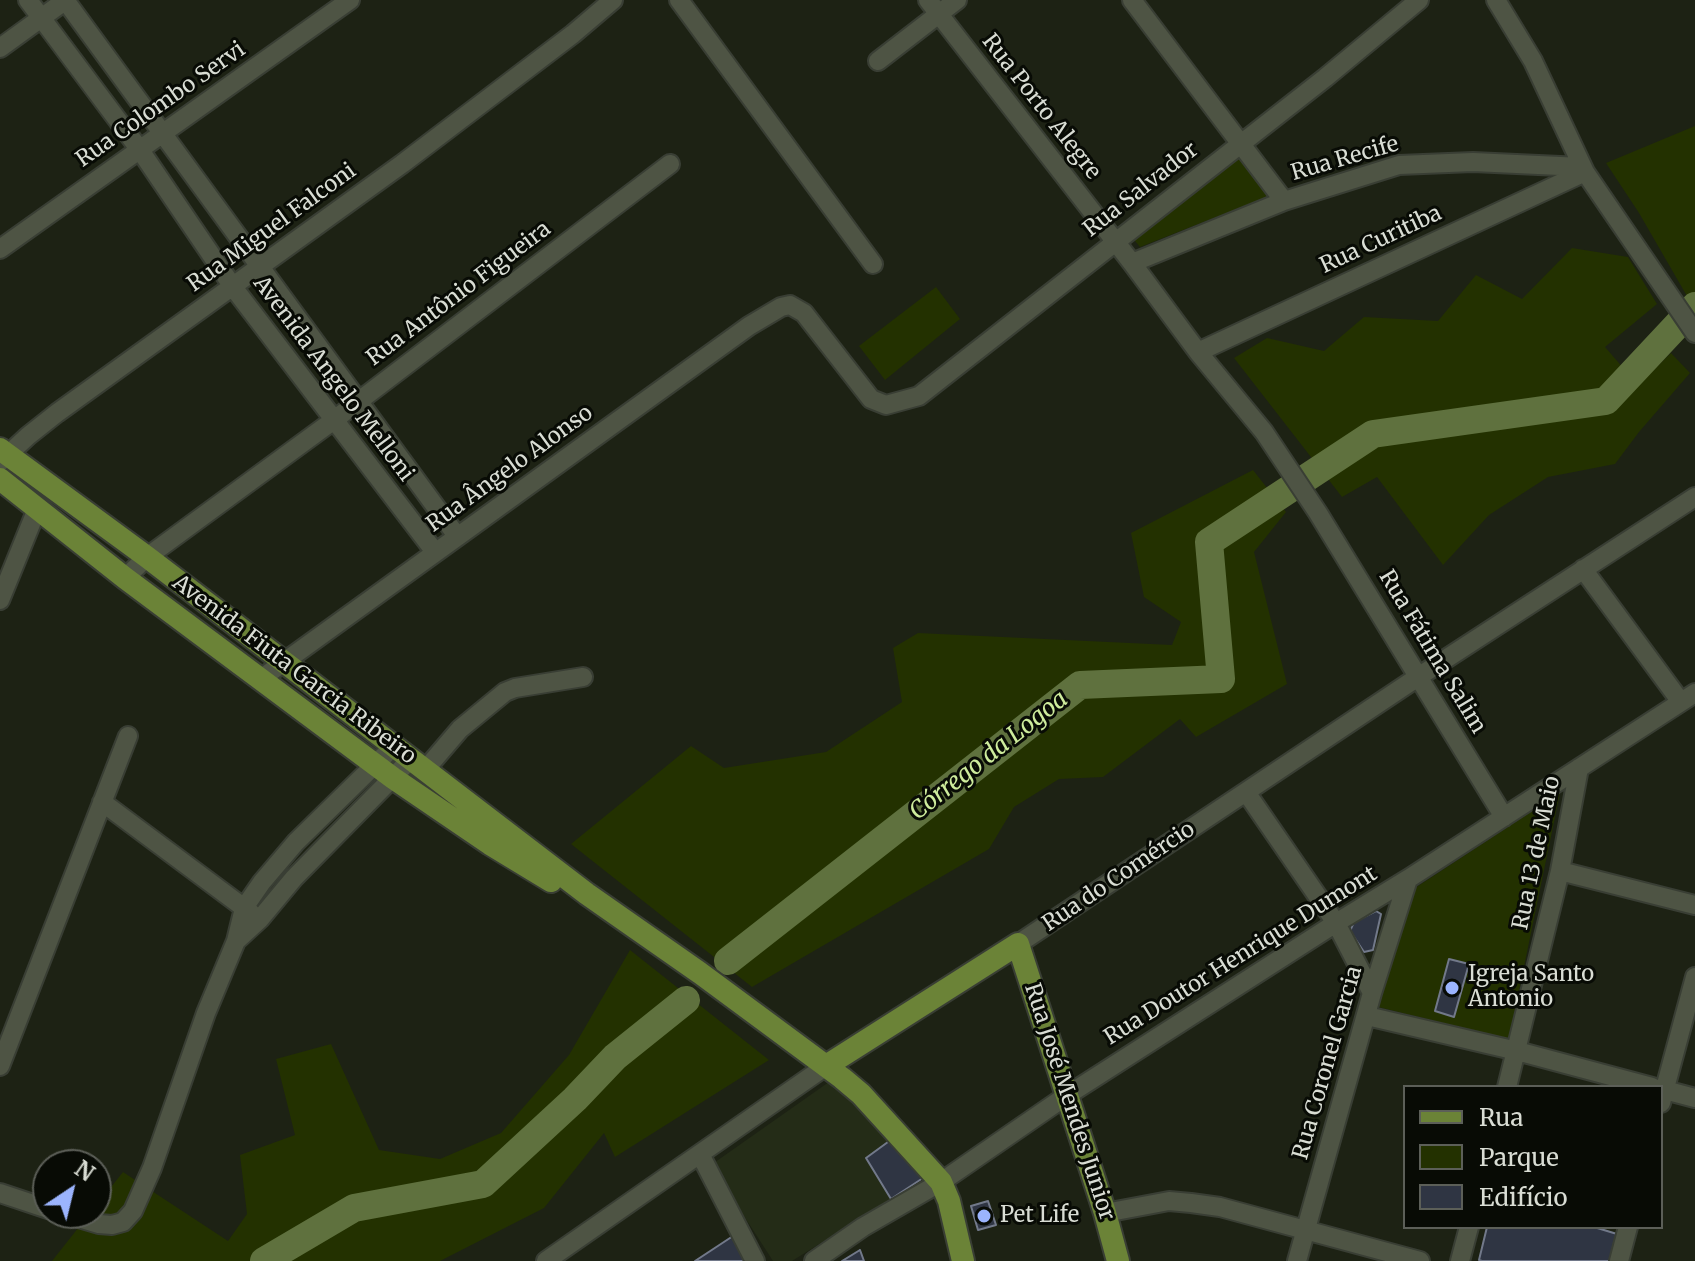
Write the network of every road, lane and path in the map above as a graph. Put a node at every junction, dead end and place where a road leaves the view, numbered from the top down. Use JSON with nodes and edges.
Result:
{"nodes":[{"id":1,"x":28,"y":0,"type":"edge"},
{"id":2,"x":66,"y":0,"type":"edge"},
{"id":3,"x":350,"y":0,"type":"edge"},
{"id":4,"x":613,"y":0,"type":"edge"},
{"id":5,"x":679,"y":0,"type":"edge"},
{"id":6,"x":957,"y":0,"type":"edge"},
{"id":7,"x":1132,"y":0,"type":"edge"},
{"id":8,"x":1419,"y":0,"type":"edge"},
{"id":9,"x":1496,"y":0,"type":"edge"},
{"id":10,"x":933,"y":7,"type":"edge"},
{"id":11,"x":41,"y":19,"type":"junction"},
{"id":12,"x":0,"y":48,"type":"edge"},
{"id":13,"x":878,"y":61,"type":"dead end"},
{"id":14,"x":164,"y":133,"type":"junction"},
{"id":15,"x":1241,"y":142,"type":"junction"},
{"id":16,"x":140,"y":150,"type":"junction"},
{"id":17,"x":670,"y":164,"type":"dead end"},
{"id":18,"x":1583,"y":170,"type":"junction"},
{"id":19,"x":1284,"y":201,"type":"junction"},
{"id":20,"x":1114,"y":241,"type":"junction"},
{"id":21,"x":0,"y":249,"type":"edge"},
{"id":22,"x":1132,"y":263,"type":"junction"},
{"id":23,"x":873,"y":264,"type":"dead end"},
{"id":24,"x":260,"y":268,"type":"junction"},
{"id":25,"x":233,"y":287,"type":"junction"},
{"id":26,"x":790,"y":305,"type":"joint"},
{"id":27,"x":1695,"y":333,"type":"edge"},
{"id":28,"x":1198,"y":352,"type":"junction"},
{"id":29,"x":357,"y":401,"type":"junction"},
{"id":30,"x":334,"y":420,"type":"junction"},
{"id":31,"x":1264,"y":432,"type":"joint"},
{"id":32,"x":2,"y":455,"type":"edge"},
{"id":33,"x":0,"y":479,"type":"edge"},
{"id":34,"x":1695,"y":497,"type":"edge"},
{"id":35,"x":37,"y":509,"type":"junction"},
{"id":36,"x":457,"y":536,"type":"junction"},
{"id":37,"x":435,"y":552,"type":"junction"},
{"id":38,"x":147,"y":557,"type":"junction"},
{"id":39,"x":1583,"y":569,"type":"junction"},
{"id":40,"x":125,"y":578,"type":"junction"},
{"id":41,"x":0,"y":600,"type":"edge"},
{"id":42,"x":285,"y":662,"type":"junction"},
{"id":43,"x":583,"y":677,"type":"dead end"},
{"id":44,"x":1418,"y":677,"type":"junction"},
{"id":45,"x":262,"y":678,"type":"junction"},
{"id":46,"x":1688,"y":697,"type":"edge"},
{"id":47,"x":128,"y":736,"type":"dead end"},
{"id":48,"x":410,"y":758,"type":"junction"},
{"id":49,"x":375,"y":764,"type":"junction"},
{"id":50,"x":1579,"y":768,"type":"junction"},
{"id":51,"x":393,"y":778,"type":"junction"},
{"id":52,"x":453,"y":792,"type":"junction"},
{"id":53,"x":1246,"y":792,"type":"junction"},
{"id":54,"x":102,"y":802,"type":"junction"},
{"id":55,"x":439,"y":810,"type":"junction"},
{"id":56,"x":1504,"y":817,"type":"junction"},
{"id":57,"x":1560,"y":871,"type":"junction"},
{"id":58,"x":1408,"y":879,"type":"junction"},
{"id":59,"x":587,"y":894,"type":"junction"},
{"id":60,"x":1695,"y":905,"type":"edge"},
{"id":61,"x":244,"y":908,"type":"junction"},
{"id":62,"x":260,"y":919,"type":"junction"},
{"id":63,"x":1336,"y":923,"type":"junction"},
{"id":64,"x":236,"y":941,"type":"junction"},
{"id":65,"x":1018,"y":944,"type":"junction"},
{"id":66,"x":1695,"y":977,"type":"edge"},
{"id":67,"x":1372,"y":993,"type":"junction"},
{"id":68,"x":1367,"y":1016,"type":"junction"},
{"id":69,"x":1517,"y":1051,"type":"junction"},
{"id":70,"x":0,"y":1066,"type":"edge"},
{"id":71,"x":826,"y":1066,"type":"junction"},
{"id":72,"x":1508,"y":1085,"type":"edge"},
{"id":73,"x":1633,"y":1085,"type":"edge"},
{"id":74,"x":1662,"y":1085,"type":"edge"},
{"id":75,"x":1663,"y":1093,"type":"edge"},
{"id":76,"x":1066,"y":1096,"type":"junction"},
{"id":77,"x":1695,"y":1098,"type":"edge"},
{"id":78,"x":700,"y":1154,"type":"junction"},
{"id":79,"x":941,"y":1182,"type":"junction"},
{"id":80,"x":0,"y":1193,"type":"edge"},
{"id":81,"x":32,"y":1204,"type":"edge"},
{"id":82,"x":1105,"y":1213,"type":"junction"},
{"id":83,"x":112,"y":1223,"type":"edge"},
{"id":84,"x":1468,"y":1229,"type":"edge"},
{"id":85,"x":1627,"y":1229,"type":"edge"},
{"id":86,"x":1307,"y":1230,"type":"junction"},
{"id":87,"x":552,"y":1259,"type":"edge"},
{"id":88,"x":755,"y":1261,"type":"edge"},
{"id":89,"x":814,"y":1261,"type":"edge"},
{"id":90,"x":963,"y":1261,"type":"edge"},
{"id":91,"x":1118,"y":1261,"type":"edge"},
{"id":92,"x":1297,"y":1261,"type":"edge"},
{"id":93,"x":1420,"y":1261,"type":"edge"},
{"id":94,"x":1460,"y":1261,"type":"edge"},
{"id":95,"x":1619,"y":1261,"type":"edge"}],
"edges":[{"from":1,"to":11,"type":"street","name":"Avenida Angelo Melloni"},
{"from":2,"to":11,"type":"street"},
{"from":2,"to":14,"type":"street","name":"Avenida Angelo Melloni"},
{"from":3,"to":14,"type":"street","name":"Rua Colombo Servi"},
{"from":4,"to":24,"type":"street","name":"Rua Miguel Falconi"},
{"from":5,"to":23,"type":"street"},
{"from":6,"to":10,"type":"street"},
{"from":7,"to":15,"type":"street"},
{"from":8,"to":15,"type":"street","name":"Rua Salvador"},
{"from":9,"to":18,"type":"street"},
{"from":10,"to":13,"type":"street"},
{"from":10,"to":20,"type":"street","name":"Rua Porto Alegre"},
{"from":11,"to":12,"type":"street"},
{"from":11,"to":16,"type":"street","name":"Avenida Angelo Melloni"},
{"from":14,"to":16,"type":"street","name":"Rua Colombo Servi"},
{"from":14,"to":24,"type":"street","name":"Avenida Angelo Melloni"},
{"from":15,"to":19,"type":"street"},
{"from":15,"to":20,"type":"street","name":"Rua Salvador"},
{"from":16,"to":21,"type":"street","name":"Rua Colombo Servi"},
{"from":16,"to":25,"type":"street","name":"Avenida Angelo Melloni"},
{"from":17,"to":29,"type":"street","name":"Rua Antônio Figueira"},
{"from":18,"to":19,"type":"street","name":"Rua Recife"},
{"from":18,"to":27,"type":"street"},
{"from":18,"to":28,"type":"street","name":"Rua Curitiba"},
{"from":19,"to":22,"type":"street","name":"Rua Recife"},
{"from":20,"to":22,"type":"street","name":"Rua Porto Alegre"},
{"from":20,"to":26,"type":"street","name":"Rua Salvador"},
{"from":22,"to":28,"type":"street","name":"Rua Porto Alegre"},
{"from":24,"to":25,"type":"street","name":"Rua Miguel Falconi"},
{"from":24,"to":29,"type":"street","name":"Avenida Angelo Melloni"},
{"from":25,"to":30,"type":"street","name":"Avenida Angelo Melloni"},
{"from":25,"to":32,"type":"street","name":"Rua Miguel Falconi"},
{"from":26,"to":36,"type":"street","name":"Rua Ângelo Alonso"},
{"from":28,"to":31,"type":"street","name":"Rua Porto Alegre"},
{"from":29,"to":30,"type":"street","name":"Rua Antônio Figueira"},
{"from":29,"to":36,"type":"street","name":"Avenida Angelo Melloni"},
{"from":30,"to":37,"type":"street","name":"Avenida Angelo Melloni"},
{"from":30,"to":38,"type":"street","name":"Rua Antônio Figueira"},
{"from":31,"to":44,"type":"street","name":"Rua Fátima Salim"},
{"from":32,"to":38,"type":"main road","name":"Avenida Fiuta Garcia Ribeiro"},
{"from":33,"to":35,"type":"main road","name":"Avenida Fiuta Garcia Ribeiro"},
{"from":34,"to":39,"type":"street","name":"Rua do Comércio"},
{"from":35,"to":40,"type":"main road","name":"Avenida Fiuta Garcia Ribeiro"},
{"from":35,"to":41,"type":"street"},
{"from":36,"to":37,"type":"street","name":"Rua Ângelo Alonso"},
{"from":37,"to":42,"type":"street","name":"Rua Ângelo Alonso"},
{"from":38,"to":40,"type":"street","name":"Rua Antônio Figueira"},
{"from":38,"to":42,"type":"main road","name":"Avenida Fiuta Garcia Ribeiro"},
{"from":39,"to":44,"type":"street","name":"Rua do Comércio"},
{"from":39,"to":46,"type":"street"},
{"from":40,"to":45,"type":"main road","name":"Avenida Fiuta Garcia Ribeiro"},
{"from":42,"to":45,"type":"street","name":"Rua Ângelo Alonso"},
{"from":42,"to":48,"type":"main road","name":"Avenida Fiuta Garcia Ribeiro"},
{"from":43,"to":48,"type":"street"},
{"from":44,"to":53,"type":"street","name":"Rua do Comércio"},
{"from":44,"to":56,"type":"street","name":"Rua Fátima Salim"},
{"from":45,"to":49,"type":"main road","name":"Avenida Fiuta Garcia Ribeiro"},
{"from":46,"to":50,"type":"street","name":"Rua Doutor Henrique Dumont"},
{"from":47,"to":54,"type":"street"},
{"from":48,"to":49,"type":"street"},
{"from":48,"to":51,"type":"street"},
{"from":48,"to":52,"type":"main road","name":"Avenida Fiuta Garcia Ribeiro"},
{"from":49,"to":51,"type":"main road","name":"Avenida Fiuta Garcia Ribeiro"},
{"from":49,"to":61,"type":"street"},
{"from":50,"to":56,"type":"street","name":"Rua Doutor Henrique Dumont"},
{"from":50,"to":57,"type":"street","name":"Rua 13 de Maio"},
{"from":51,"to":55,"type":"main road","name":"Avenida Fiuta Garcia Ribeiro"},
{"from":51,"to":62,"type":"street"},
{"from":52,"to":55,"type":"main road"},
{"from":52,"to":59,"type":"main road","name":"Avenida Fiuta Garcia Ribeiro"},
{"from":53,"to":63,"type":"street"},
{"from":53,"to":65,"type":"street","name":"Rua do Comércio"},
{"from":54,"to":61,"type":"street"},
{"from":54,"to":70,"type":"street"},
{"from":55,"to":59,"type":"main road","name":"Avenida Fiuta Garcia Ribeiro"},
{"from":56,"to":58,"type":"street","name":"Rua Doutor Henrique Dumont"},
{"from":57,"to":60,"type":"street"},
{"from":57,"to":69,"type":"street","name":"Rua 13 de Maio"},
{"from":58,"to":63,"type":"street","name":"Rua Doutor Henrique Dumont"},
{"from":58,"to":67,"type":"street","name":"Rua Coronel Garcia"},
{"from":59,"to":71,"type":"main road","name":"Avenida Fiuta Garcia Ribeiro"},
{"from":61,"to":62,"type":"street"},
{"from":61,"to":64,"type":"street"},
{"from":62,"to":64,"type":"street"},
{"from":63,"to":67,"type":"street"},
{"from":63,"to":76,"type":"street","name":"Rua Doutor Henrique Dumont"},
{"from":64,"to":83,"type":"street"},
{"from":65,"to":71,"type":"main road","name":"Rua do Comércio"},
{"from":65,"to":76,"type":"main road","name":"Rua José Mendes Junior"},
{"from":66,"to":74,"type":"street"},
{"from":67,"to":68,"type":"street","name":"Rua Coronel Garcia"},
{"from":68,"to":69,"type":"street"},
{"from":68,"to":86,"type":"street","name":"Rua Coronel Garcia"},
{"from":69,"to":72,"type":"street","name":"Rua 13 de Maio"},
{"from":69,"to":73,"type":"street"},
{"from":71,"to":78,"type":"street","name":"Rua do Comércio"},
{"from":71,"to":79,"type":"main road","name":"Avenida Fiuta Garcia Ribeiro"},
{"from":75,"to":77,"type":"street"},
{"from":76,"to":79,"type":"street","name":"Rua Doutor Henrique Dumont"},
{"from":76,"to":82,"type":"main road","name":"Rua José Mendes Junior"},
{"from":78,"to":87,"type":"street","name":"Rua do Comércio"},
{"from":78,"to":88,"type":"street"},
{"from":79,"to":89,"type":"street","name":"Rua Doutor Henrique Dumont"},
{"from":79,"to":90,"type":"main road"},
{"from":80,"to":81,"type":"street"},
{"from":82,"to":86,"type":"street"},
{"from":82,"to":91,"type":"main road","name":"Rua José Mendes Junior"},
{"from":84,"to":94,"type":"street"},
{"from":85,"to":95,"type":"street"},
{"from":86,"to":92,"type":"street","name":"Rua Coronel Garcia"},
{"from":86,"to":93,"type":"street"}]}
